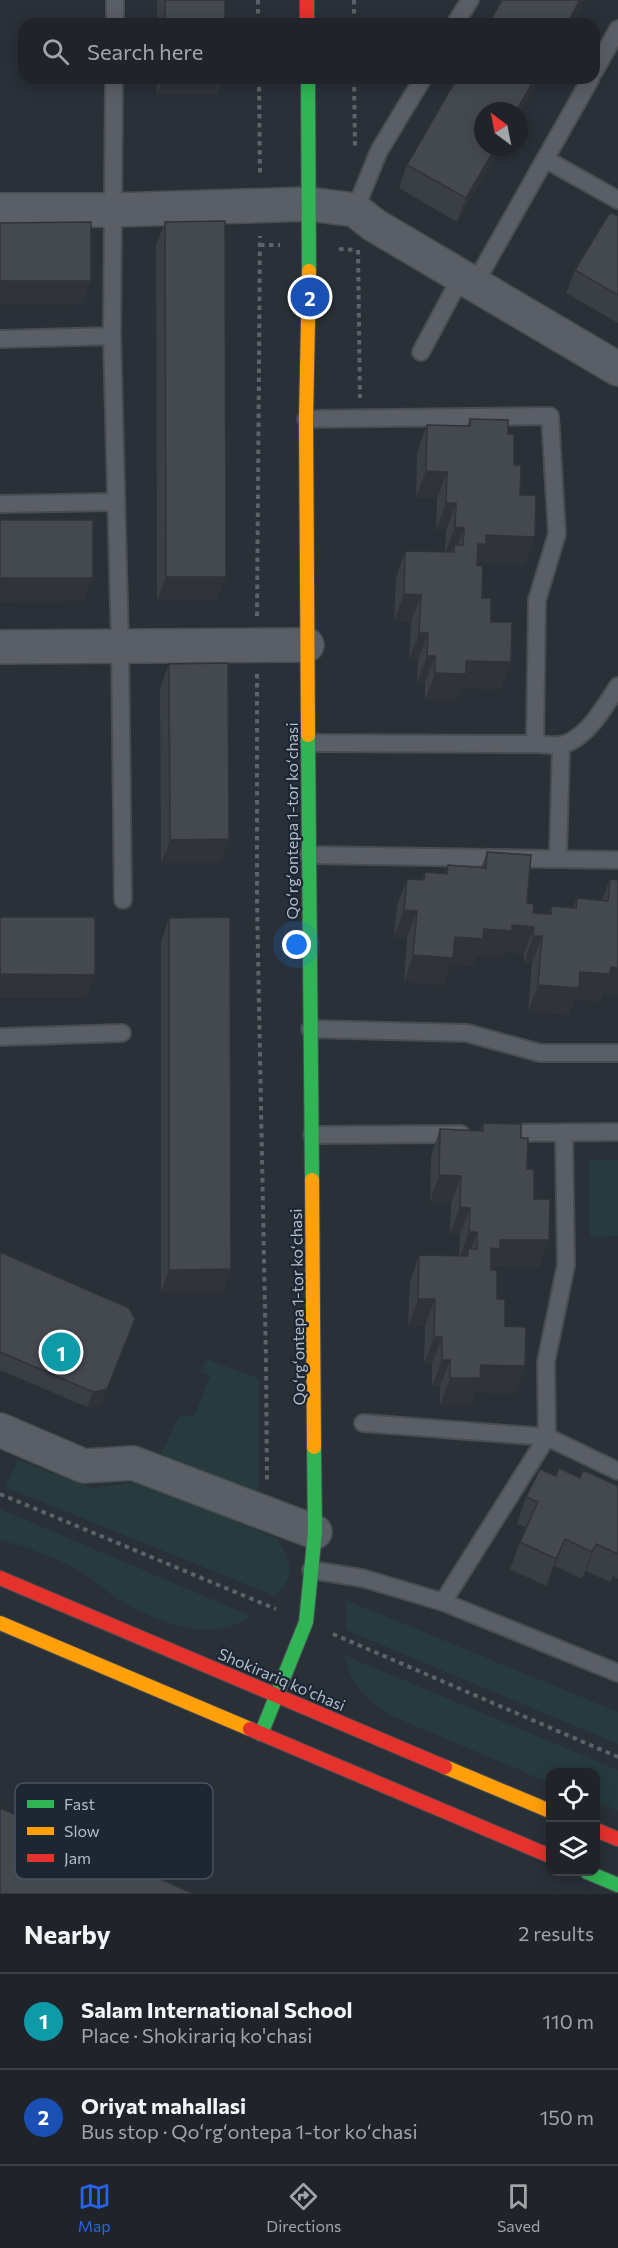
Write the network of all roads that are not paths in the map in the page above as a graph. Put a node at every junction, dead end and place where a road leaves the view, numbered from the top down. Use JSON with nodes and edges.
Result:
{"nodes":[{"id":1,"x":115,"y":0,"type":"edge"},
{"id":2,"x":307,"y":0,"type":"edge"},
{"id":3,"x":470,"y":0,"type":"edge"},
{"id":4,"x":115,"y":18,"type":"edge"},
{"id":5,"x":307,"y":18,"type":"edge"},
{"id":6,"x":459,"y":18,"type":"edge"},
{"id":7,"x":618,"y":29,"type":"edge"},
{"id":8,"x":600,"y":61,"type":"edge"},
{"id":9,"x":114,"y":84,"type":"edge"},
{"id":10,"x":308,"y":84,"type":"edge"},
{"id":11,"x":419,"y":84,"type":"edge"},
{"id":12,"x":588,"y":84,"type":"edge"},
{"id":13,"x":545,"y":159,"type":"junction"},
{"id":14,"x":618,"y":200,"type":"edge"},
{"id":15,"x":309,"y":204,"type":"junction"},
{"id":16,"x":0,"y":210,"type":"edge"},
{"id":17,"x":113,"y":210,"type":"junction"},
{"id":18,"x":355,"y":210,"type":"junction"},
{"id":19,"x":468,"y":281,"type":"junction"},
{"id":20,"x":112,"y":336,"type":"junction"},
{"id":21,"x":0,"y":339,"type":"edge"},
{"id":22,"x":421,"y":352,"type":"dead end"},
{"id":23,"x":618,"y":369,"type":"edge"},
{"id":24,"x":306,"y":419,"type":"junction"},
{"id":25,"x":116,"y":502,"type":"junction"},
{"id":26,"x":0,"y":504,"type":"edge"},
{"id":27,"x":120,"y":645,"type":"junction"},
{"id":28,"x":306,"y":645,"type":"junction"},
{"id":29,"x":0,"y":647,"type":"edge"},
{"id":30,"x":618,"y":686,"type":"edge"},
{"id":31,"x":307,"y":743,"type":"junction"},
{"id":32,"x":535,"y":744,"type":"junction"},
{"id":33,"x":561,"y":746,"type":"junction"},
{"id":34,"x":308,"y":855,"type":"junction"},
{"id":35,"x":558,"y":857,"type":"junction"},
{"id":36,"x":618,"y":860,"type":"edge"},
{"id":37,"x":123,"y":900,"type":"dead end"},
{"id":38,"x":310,"y":1029,"type":"junction"},
{"id":39,"x":122,"y":1033,"type":"dead end"},
{"id":40,"x":0,"y":1037,"type":"edge"},
{"id":41,"x":618,"y":1053,"type":"edge"},
{"id":42,"x":618,"y":1132,"type":"edge"},
{"id":43,"x":564,"y":1133,"type":"junction"},
{"id":44,"x":312,"y":1135,"type":"junction"},
{"id":45,"x":363,"y":1423,"type":"dead end"},
{"id":46,"x":0,"y":1430,"type":"edge"},
{"id":47,"x":548,"y":1437,"type":"junction"},
{"id":48,"x":618,"y":1471,"type":"edge"},
{"id":49,"x":315,"y":1532,"type":"junction"},
{"id":50,"x":311,"y":1570,"type":"junction"},
{"id":51,"x":0,"y":1578,"type":"edge"},
{"id":52,"x":443,"y":1602,"type":"junction"},
{"id":53,"x":0,"y":1623,"type":"edge"},
{"id":54,"x":618,"y":1673,"type":"edge"},
{"id":55,"x":277,"y":1695,"type":"junction"},
{"id":56,"x":261,"y":1734,"type":"junction"},
{"id":57,"x":546,"y":1809,"type":"edge"},
{"id":58,"x":600,"y":1832,"type":"edge"},
{"id":59,"x":618,"y":1839,"type":"edge"},
{"id":60,"x":546,"y":1854,"type":"edge"},
{"id":61,"x":597,"y":1876,"type":"edge"},
{"id":62,"x":618,"y":1885,"type":"edge"}],
"edges":[{"from":1,"to":4,"type":"lane"},
{"from":2,"to":5,"type":"street"},
{"from":3,"to":6,"type":"lane"},
{"from":7,"to":8,"type":"lane"},
{"from":9,"to":17,"type":"lane"},
{"from":10,"to":15,"type":"street","name":"Qoʻrgʻontepa 1-tor koʻchasi"},
{"from":11,"to":18,"type":"lane"},
{"from":12,"to":13,"type":"lane"},
{"from":13,"to":14,"type":"lane"},
{"from":13,"to":19,"type":"lane"},
{"from":15,"to":17,"type":"street"},
{"from":15,"to":18,"type":"street"},
{"from":15,"to":24,"type":"street","name":"Qoʻrgʻontepa 1-tor koʻchasi"},
{"from":16,"to":17,"type":"street"},
{"from":17,"to":20,"type":"lane"},
{"from":18,"to":19,"type":"street"},
{"from":19,"to":22,"type":"lane"},
{"from":19,"to":23,"type":"street"},
{"from":20,"to":21,"type":"lane"},
{"from":20,"to":25,"type":"lane"},
{"from":24,"to":28,"type":"street","name":"Qoʻrgʻontepa 1-tor koʻchasi"},
{"from":24,"to":32,"type":"lane"},
{"from":25,"to":26,"type":"lane"},
{"from":25,"to":27,"type":"lane"},
{"from":27,"to":28,"type":"street"},
{"from":27,"to":29,"type":"street"},
{"from":27,"to":37,"type":"lane"},
{"from":28,"to":31,"type":"street","name":"Qoʻrgʻontepa 1-tor koʻchasi"},
{"from":30,"to":33,"type":"lane"},
{"from":31,"to":32,"type":"lane"},
{"from":31,"to":34,"type":"street","name":"Qoʻrgʻontepa 1-tor koʻchasi"},
{"from":32,"to":33,"type":"lane"},
{"from":33,"to":35,"type":"lane"},
{"from":34,"to":35,"type":"lane"},
{"from":34,"to":38,"type":"street","name":"Qoʻrgʻontepa 1-tor koʻchasi"},
{"from":35,"to":36,"type":"lane"},
{"from":38,"to":41,"type":"lane"},
{"from":38,"to":44,"type":"street","name":"Qoʻrgʻontepa 1-tor koʻchasi"},
{"from":39,"to":40,"type":"lane"},
{"from":42,"to":43,"type":"lane"},
{"from":43,"to":44,"type":"lane"},
{"from":43,"to":47,"type":"lane"},
{"from":44,"to":49,"type":"street","name":"Qoʻrgʻontepa 1-tor koʻchasi"},
{"from":45,"to":47,"type":"lane"},
{"from":46,"to":49,"type":"street"},
{"from":47,"to":48,"type":"lane"},
{"from":47,"to":52,"type":"lane"},
{"from":49,"to":50,"type":"street","name":"Qoʻrgʻontepa 1-tor koʻchasi"},
{"from":50,"to":52,"type":"lane"},
{"from":50,"to":55,"type":"street","name":"Qoʻrgʻontepa 1-tor koʻchasi"},
{"from":51,"to":55,"type":"street","name":"Shokirariq ko'chasi"},
{"from":52,"to":54,"type":"lane"},
{"from":53,"to":56,"type":"street"},
{"from":55,"to":56,"type":"street","name":"Qoʻrgʻontepa 1-tor koʻchasi"},
{"from":55,"to":57,"type":"street","name":"Shokirariq ko'chasi"},
{"from":56,"to":60,"type":"street"},
{"from":58,"to":59,"type":"street"},
{"from":61,"to":62,"type":"street"}]}
